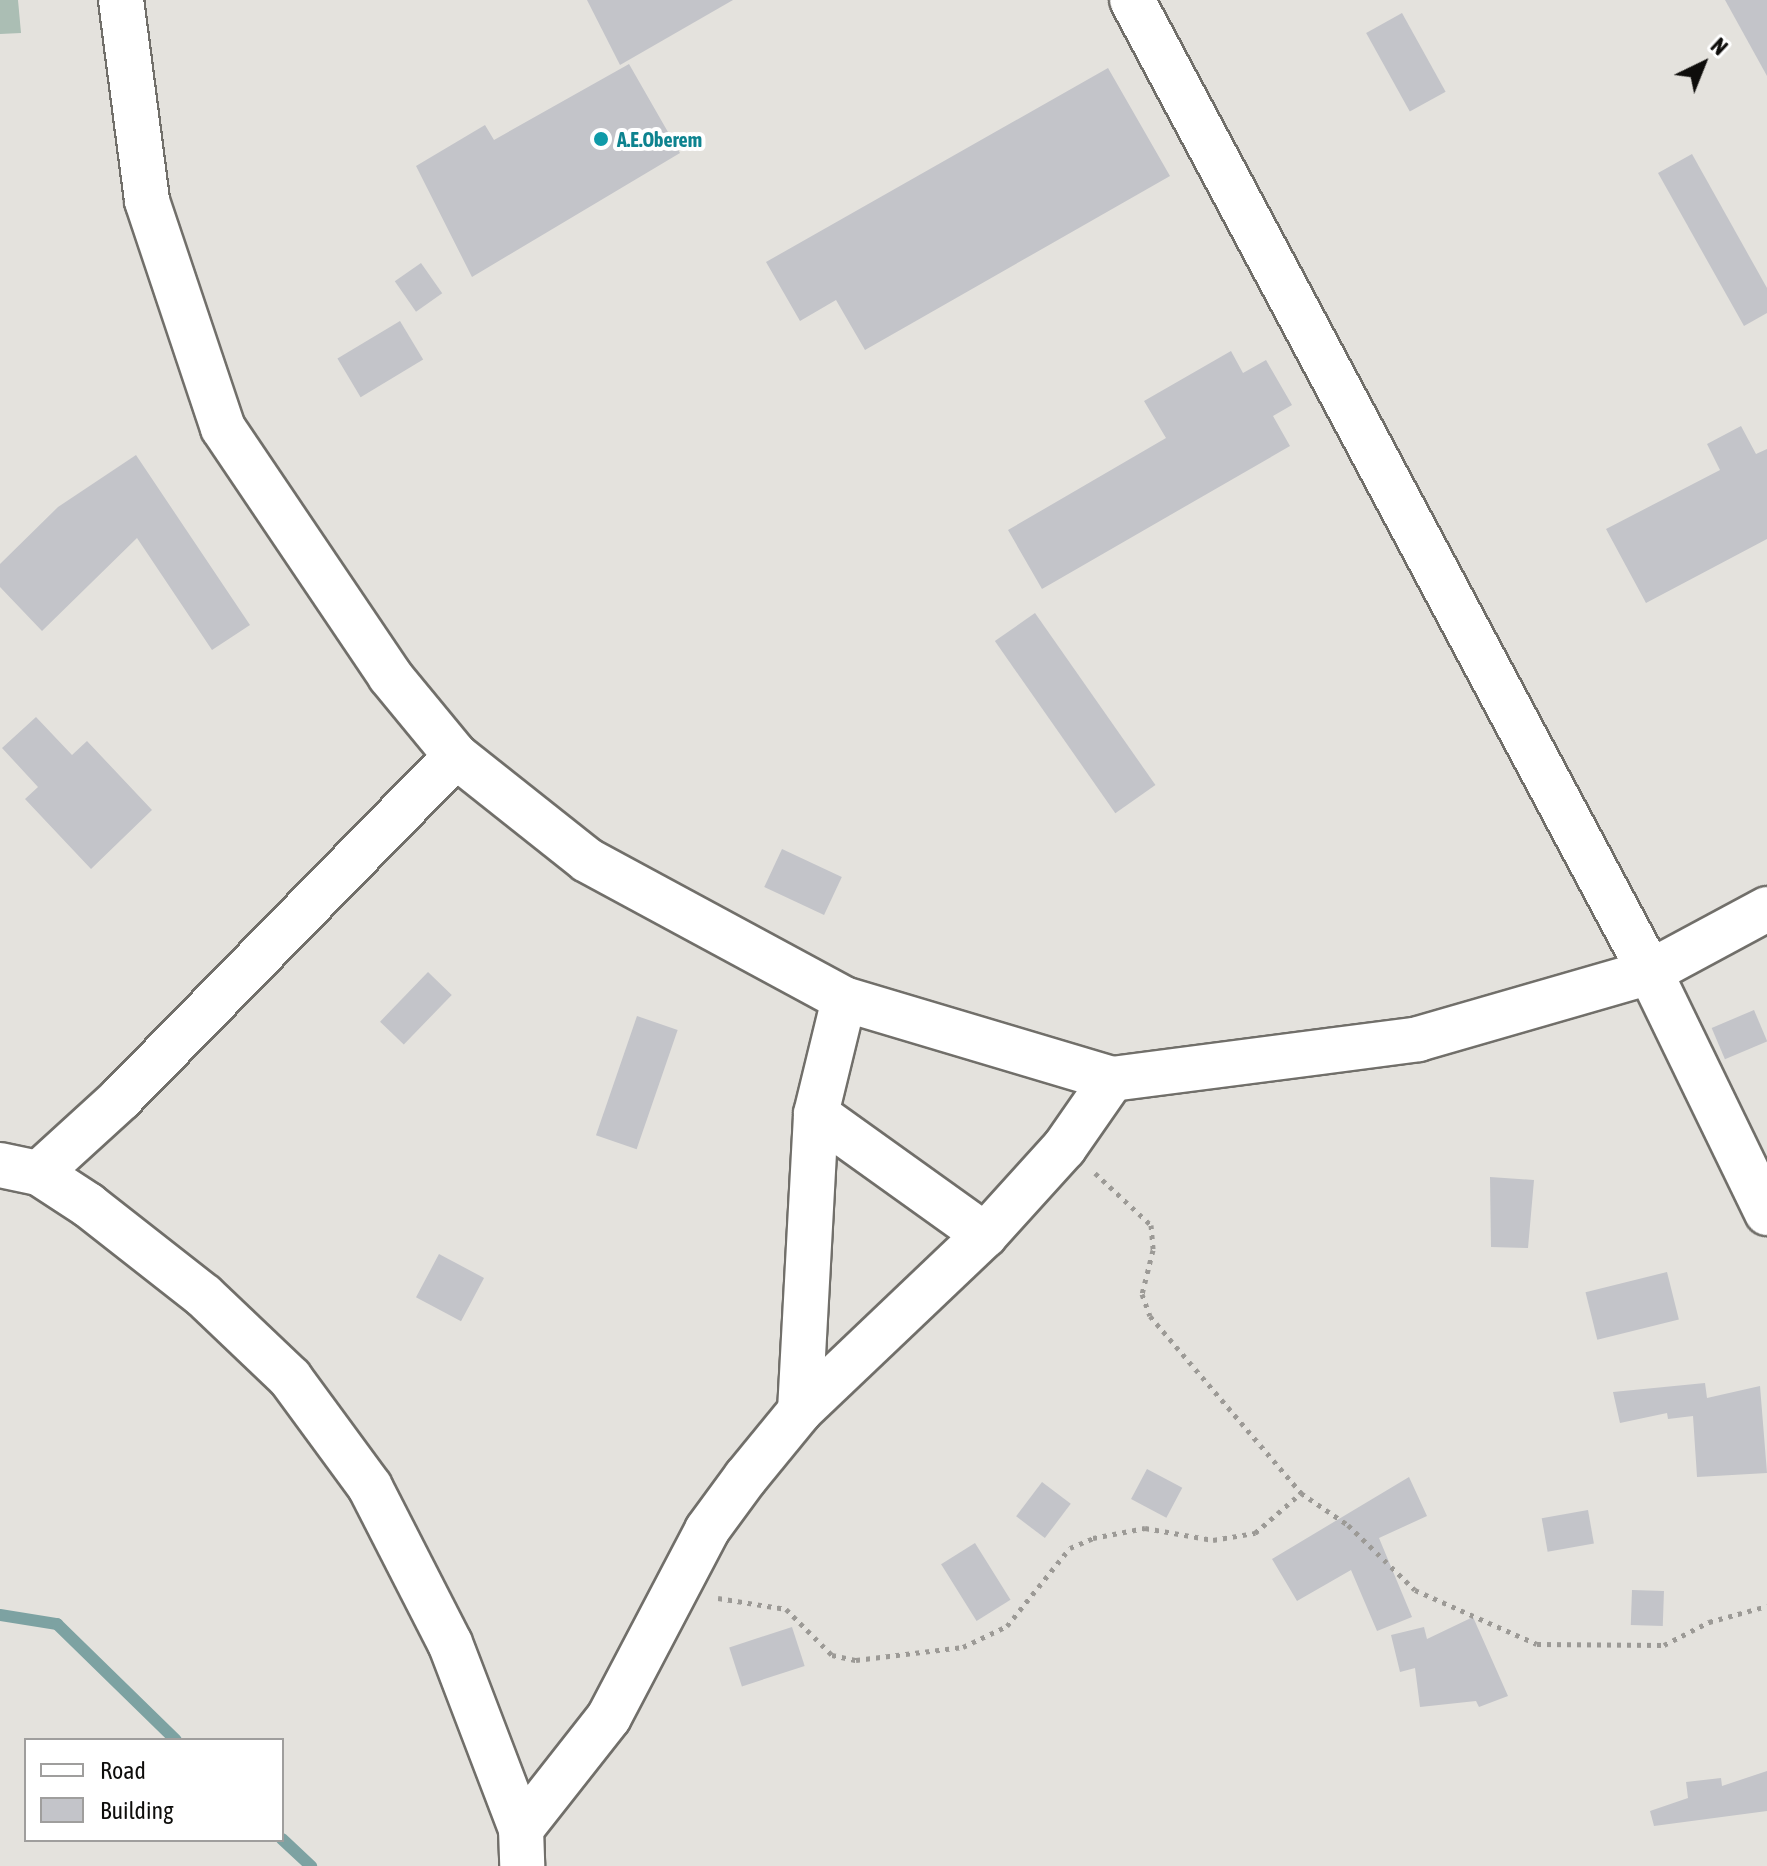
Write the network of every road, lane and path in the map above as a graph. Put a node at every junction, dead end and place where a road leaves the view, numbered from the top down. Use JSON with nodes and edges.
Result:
{"nodes":[{"id":1,"x":121,"y":0,"type":"edge"},
{"id":2,"x":1132,"y":0,"type":"edge"},
{"id":3,"x":456,"y":756,"type":"junction"},
{"id":4,"x":1767,"y":909,"type":"edge"},
{"id":5,"x":1650,"y":972,"type":"junction"},
{"id":6,"x":844,"y":999,"type":"junction"},
{"id":7,"x":1112,"y":1079,"type":"junction"},
{"id":8,"x":816,"y":1114,"type":"junction"},
{"id":9,"x":1064,"y":1148,"type":"junction"},
{"id":10,"x":19,"y":1169,"type":"edge"},
{"id":11,"x":1767,"y":1213,"type":"edge"},
{"id":12,"x":985,"y":1235,"type":"junction"},
{"id":13,"x":800,"y":1411,"type":"junction"},
{"id":14,"x":1301,"y":1493,"type":"junction"},
{"id":15,"x":679,"y":1593,"type":"junction"},
{"id":16,"x":1767,"y":1606,"type":"edge"},
{"id":17,"x":522,"y":1847,"type":"edge"}],
"edges":[{"from":1,"to":3,"type":"street"},
{"from":2,"to":5,"type":"street"},
{"from":3,"to":6,"type":"street"},
{"from":3,"to":10,"type":"street"},
{"from":4,"to":5,"type":"street"},
{"from":5,"to":7,"type":"street"},
{"from":5,"to":11,"type":"street"},
{"from":6,"to":7,"type":"street"},
{"from":6,"to":8,"type":"street"},
{"from":7,"to":9,"type":"street"},
{"from":8,"to":12,"type":"street"},
{"from":8,"to":13,"type":"street"},
{"from":9,"to":12,"type":"street"},
{"from":9,"to":14,"type":"path"},
{"from":10,"to":17,"type":"street"},
{"from":12,"to":13,"type":"street"},
{"from":13,"to":15,"type":"street"},
{"from":14,"to":15,"type":"path"},
{"from":14,"to":16,"type":"path"},
{"from":15,"to":17,"type":"street"}]}
